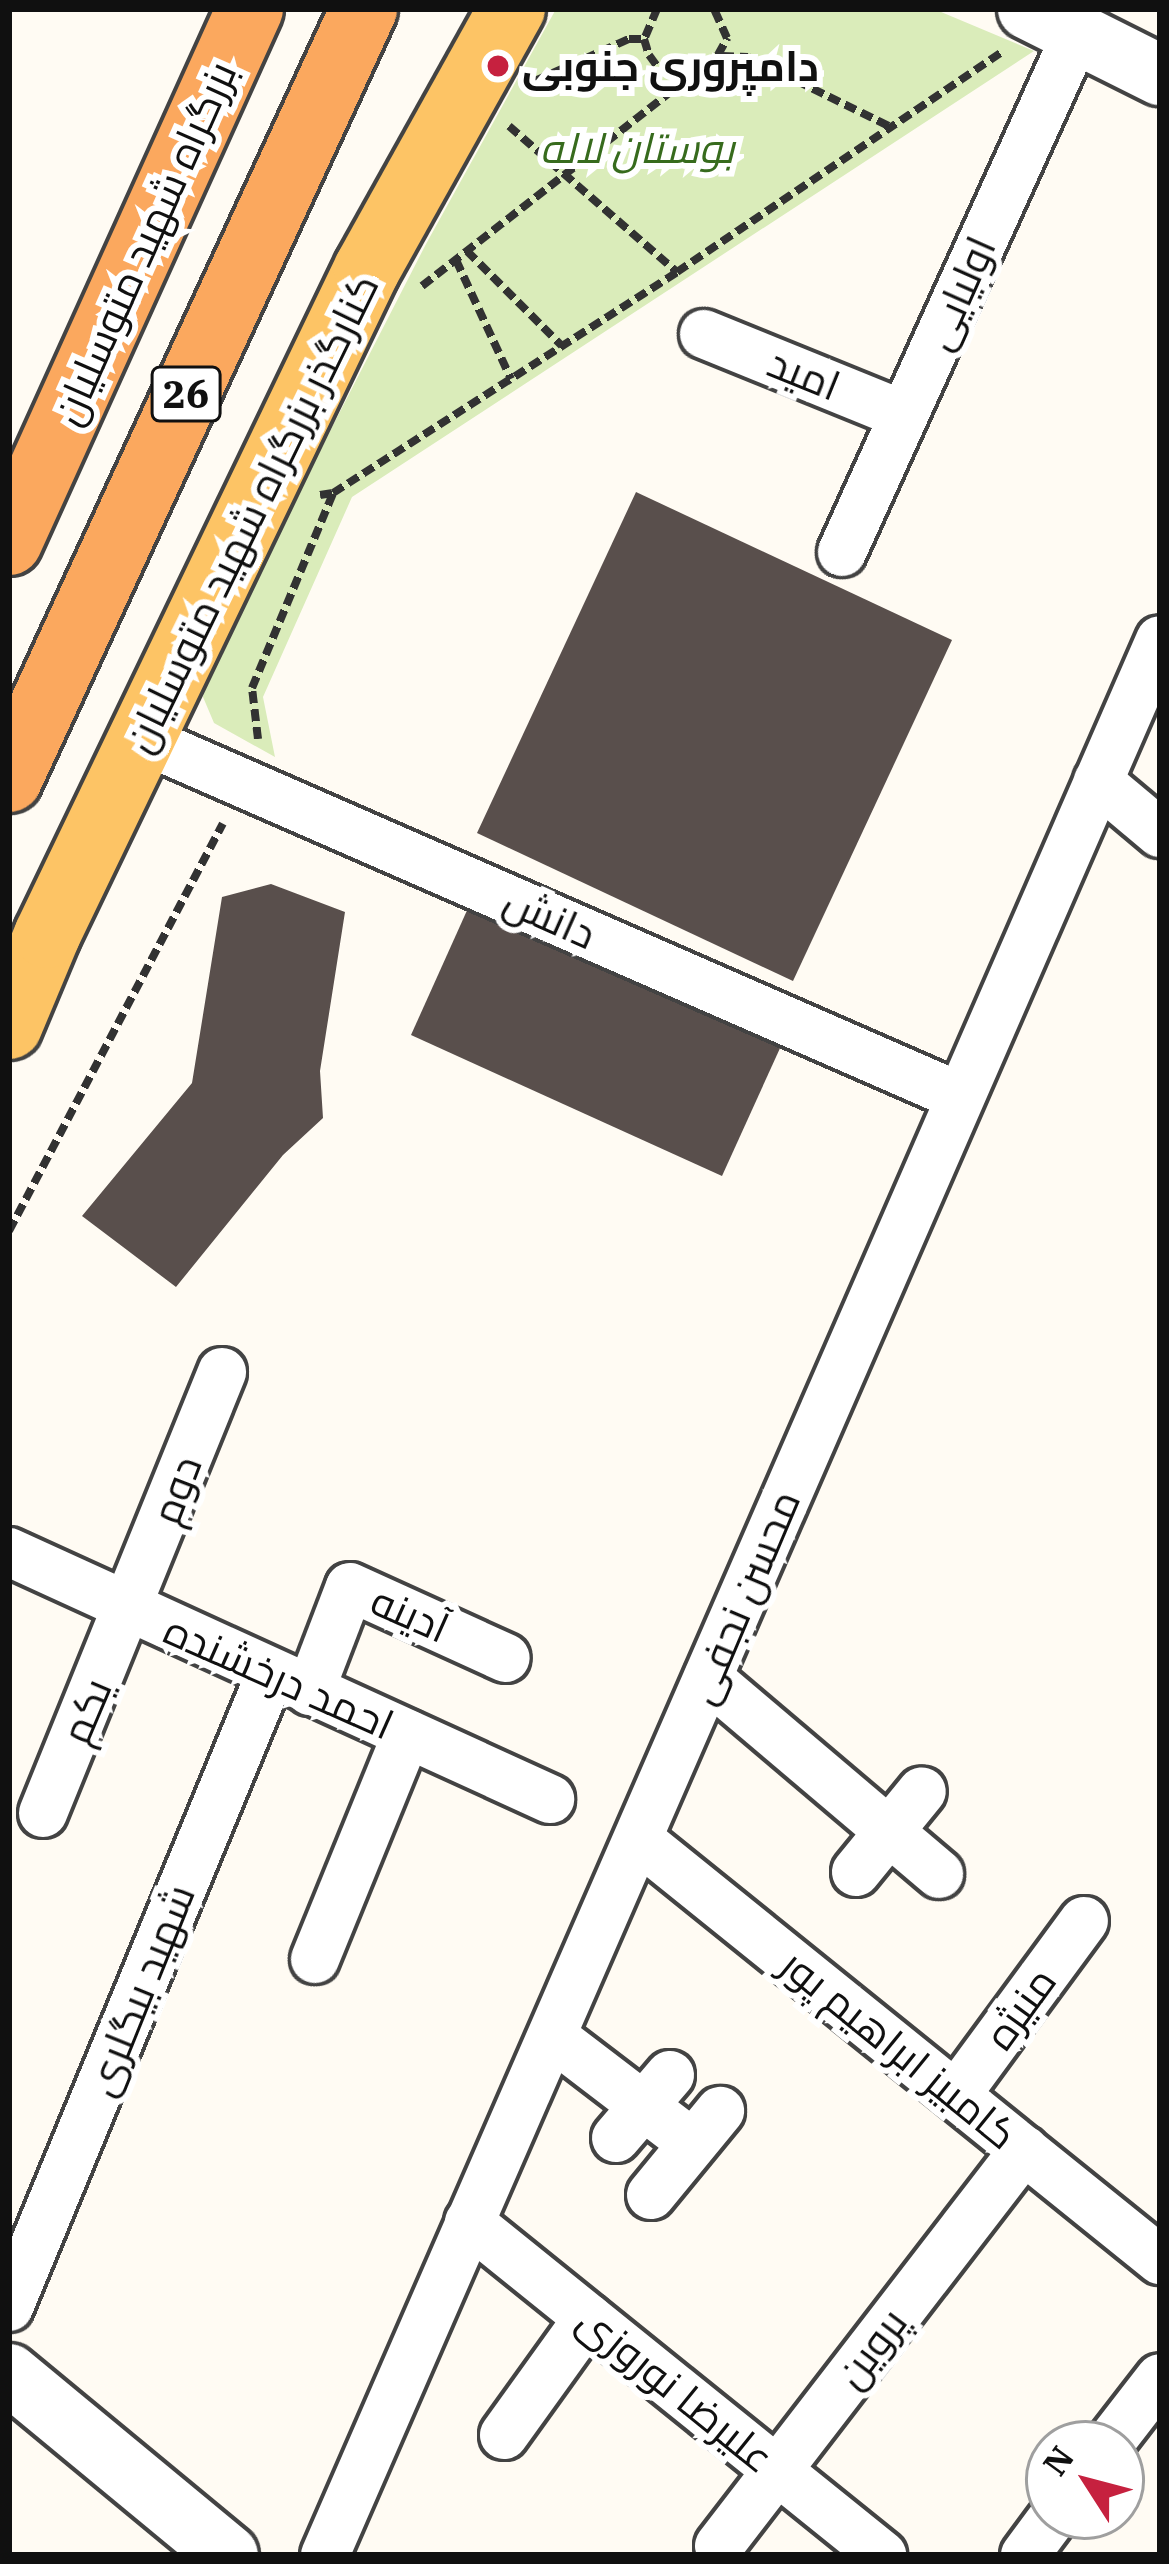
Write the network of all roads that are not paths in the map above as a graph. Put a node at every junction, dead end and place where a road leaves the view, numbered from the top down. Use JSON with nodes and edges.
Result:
{"nodes":[{"id":1,"x":250,"y":9,"type":"edge"},
{"id":2,"x":364,"y":9,"type":"edge"},
{"id":3,"x":512,"y":9,"type":"edge"},
{"id":4,"x":1036,"y":32,"type":"edge"},
{"id":5,"x":1160,"y":75,"type":"edge"},
{"id":6,"x":704,"y":334,"type":"dead end"},
{"id":7,"x":903,"y":415,"type":"junction"},
{"id":8,"x":9,"y":542,"type":"edge"},
{"id":9,"x":842,"y":552,"type":"dead end"},
{"id":10,"x":1158,"y":650,"type":"edge"},
{"id":11,"x":142,"y":739,"type":"junction"},
{"id":12,"x":9,"y":779,"type":"edge"},
{"id":13,"x":1098,"y":782,"type":"junction"},
{"id":14,"x":1160,"y":833,"type":"edge"},
{"id":15,"x":9,"y":1026,"type":"edge"},
{"id":16,"x":958,"y":1096,"type":"junction"},
{"id":17,"x":222,"y":1372,"type":"dead end"},
{"id":18,"x":9,"y":1552,"type":"edge"},
{"id":19,"x":129,"y":1609,"type":"junction"},
{"id":20,"x":506,"y":1658,"type":"dead end"},
{"id":21,"x":708,"y":1678,"type":"junction"},
{"id":22,"x":291,"y":1682,"type":"junction"},
{"id":23,"x":407,"y":1734,"type":"junction"},
{"id":24,"x":922,"y":1792,"type":"dead end"},
{"id":25,"x":550,"y":1799,"type":"dead end"},
{"id":26,"x":44,"y":1813,"type":"dead end"},
{"id":27,"x":889,"y":1832,"type":"junction"},
{"id":28,"x":638,"y":1839,"type":"junction"},
{"id":29,"x":856,"y":1872,"type":"dead end"},
{"id":30,"x":940,"y":1874,"type":"dead end"},
{"id":31,"x":1084,"y":1922,"type":"dead end"},
{"id":32,"x":315,"y":1959,"type":"dead end"},
{"id":33,"x":552,"y":2036,"type":"junction"},
{"id":34,"x":956,"y":2095,"type":"junction"},
{"id":35,"x":1024,"y":2150,"type":"junction"},
{"id":36,"x":651,"y":2195,"type":"dead end"},
{"id":37,"x":469,"y":2222,"type":"junction"},
{"id":38,"x":1160,"y":2260,"type":"edge"},
{"id":39,"x":9,"y":2307,"type":"edge"},
{"id":40,"x":588,"y":2318,"type":"junction"},
{"id":41,"x":9,"y":2374,"type":"edge"},
{"id":42,"x":1160,"y":2378,"type":"edge"},
{"id":43,"x":1128,"y":2420,"type":"edge"},
{"id":44,"x":504,"y":2435,"type":"dead end"},
{"id":45,"x":777,"y":2470,"type":"junction"},
{"id":46,"x":719,"y":2546,"type":"dead end"},
{"id":47,"x":228,"y":2555,"type":"edge"},
{"id":48,"x":325,"y":2555,"type":"edge"},
{"id":49,"x":882,"y":2555,"type":"edge"}],
"edges":[{"from":1,"to":8,"type":"highway","name":"بزرگراه شهید متوسلیان","number":"26"},
{"from":2,"to":12,"type":"highway","number":"26"},
{"from":3,"to":11,"type":"main road","name":"کنارگذر بزرگراه شهید متوسلیان"},
{"from":4,"to":5,"type":"street"},
{"from":4,"to":7,"type":"street","name":"اولیایی"},
{"from":6,"to":7,"type":"street","name":"امید"},
{"from":7,"to":9,"type":"street","name":"اولیایی"},
{"from":10,"to":13,"type":"street","name":"محسن نجفی"},
{"from":11,"to":15,"type":"main road","name":"کنارگذر بزرگراه شهید متوسلیان"},
{"from":11,"to":16,"type":"street","name":"دانش"},
{"from":13,"to":14,"type":"street"},
{"from":13,"to":16,"type":"street","name":"محسن نجفی"},
{"from":16,"to":21,"type":"street","name":"محسن نجفی"},
{"from":17,"to":19,"type":"street","name":"دوم"},
{"from":18,"to":19,"type":"street","name":"احمد درخشنده"},
{"from":19,"to":22,"type":"street","name":"احمد درخشنده"},
{"from":19,"to":26,"type":"street","name":"یکم"},
{"from":20,"to":22,"type":"street","name":"آدینه"},
{"from":21,"to":27,"type":"street"},
{"from":21,"to":28,"type":"street","name":"محسن نجفی"},
{"from":22,"to":23,"type":"street","name":"احمد درخشنده"},
{"from":22,"to":39,"type":"street","name":"شهید بیگلری"},
{"from":23,"to":25,"type":"street","name":"احمد درخشنده"},
{"from":23,"to":32,"type":"street"},
{"from":24,"to":27,"type":"street"},
{"from":27,"to":29,"type":"street"},
{"from":27,"to":30,"type":"street"},
{"from":28,"to":33,"type":"street","name":"محسن نجفی"},
{"from":28,"to":34,"type":"street","name":"کامبیز ابراهیم پور"},
{"from":31,"to":34,"type":"street","name":"منیژه"},
{"from":33,"to":36,"type":"street"},
{"from":33,"to":37,"type":"street","name":"محسن نجفی"},
{"from":34,"to":35,"type":"street","name":"کامبیز ابراهیم پور"},
{"from":35,"to":38,"type":"street","name":"کامبیز ابراهیم پور"},
{"from":35,"to":45,"type":"street","name":"پروین"},
{"from":37,"to":40,"type":"street","name":"علیرضا نوروزی"},
{"from":37,"to":48,"type":"street","name":"محسن نجفی"},
{"from":40,"to":44,"type":"street"},
{"from":40,"to":45,"type":"street","name":"علیرضا نوروزی"},
{"from":41,"to":47,"type":"street"},
{"from":42,"to":43,"type":"street"},
{"from":45,"to":46,"type":"street","name":"پروین"},
{"from":45,"to":49,"type":"street","name":"علیرضا نوروزی"}]}
